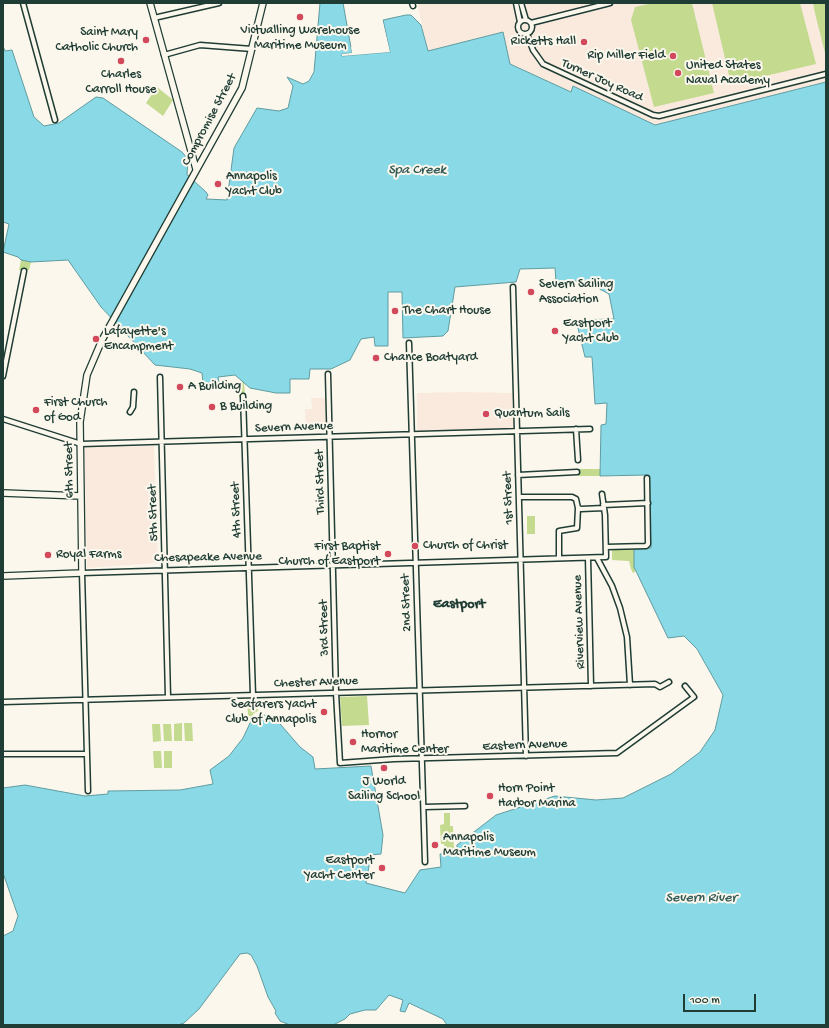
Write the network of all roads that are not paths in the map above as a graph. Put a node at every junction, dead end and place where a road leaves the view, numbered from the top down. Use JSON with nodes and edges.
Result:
{"nodes":[{"id":1,"x":23,"y":3,"type":"edge"},
{"id":2,"x":150,"y":3,"type":"edge"},
{"id":3,"x":219,"y":3,"type":"edge"},
{"id":4,"x":263,"y":3,"type":"edge"},
{"id":5,"x":516,"y":3,"type":"edge"},
{"id":6,"x":521,"y":3,"type":"edge"},
{"id":7,"x":610,"y":3,"type":"edge"},
{"id":8,"x":154,"y":18,"type":"junction"},
{"id":9,"x":526,"y":20,"type":"junction"},
{"id":10,"x":520,"y":22,"type":"junction"},
{"id":11,"x":531,"y":23,"type":"junction"},
{"id":12,"x":527,"y":34,"type":"junction"},
{"id":13,"x":252,"y":49,"type":"junction"},
{"id":14,"x":164,"y":55,"type":"junction"},
{"id":15,"x":826,"y":74,"type":"edge"},
{"id":16,"x":55,"y":120,"type":"dead end"},
{"id":17,"x":196,"y":169,"type":"junction"},
{"id":18,"x":192,"y":177,"type":"joint"},
{"id":19,"x":24,"y":271,"type":"dead end"},
{"id":20,"x":513,"y":287,"type":"dead end"},
{"id":21,"x":409,"y":343,"type":"dead end"},
{"id":22,"x":328,"y":374,"type":"dead end"},
{"id":23,"x":3,"y":376,"type":"edge"},
{"id":24,"x":160,"y":377,"type":"dead end"},
{"id":25,"x":134,"y":392,"type":"dead end"},
{"id":26,"x":243,"y":396,"type":"dead end"},
{"id":27,"x":130,"y":412,"type":"dead end"},
{"id":28,"x":3,"y":419,"type":"edge"},
{"id":29,"x":576,"y":429,"type":"junction"},
{"id":30,"x":590,"y":429,"type":"dead end"},
{"id":31,"x":518,"y":431,"type":"junction"},
{"id":32,"x":412,"y":434,"type":"junction"},
{"id":33,"x":330,"y":437,"type":"junction"},
{"id":34,"x":244,"y":440,"type":"junction"},
{"id":35,"x":162,"y":442,"type":"junction"},
{"id":36,"x":81,"y":444,"type":"junction"},
{"id":37,"x":578,"y":460,"type":"dead end"},
{"id":38,"x":577,"y":472,"type":"dead end"},
{"id":39,"x":518,"y":475,"type":"junction"},
{"id":40,"x":647,"y":478,"type":"dead end"},
{"id":41,"x":3,"y":493,"type":"edge"},
{"id":42,"x":602,"y":494,"type":"dead end"},
{"id":43,"x":81,"y":496,"type":"junction"},
{"id":44,"x":519,"y":497,"type":"junction"},
{"id":45,"x":648,"y":503,"type":"junction"},
{"id":46,"x":603,"y":506,"type":"junction"},
{"id":47,"x":578,"y":508,"type":"junction"},
{"id":48,"x":606,"y":547,"type":"junction"},
{"id":49,"x":559,"y":558,"type":"junction"},
{"id":50,"x":588,"y":558,"type":"junction"},
{"id":51,"x":597,"y":558,"type":"junction"},
{"id":52,"x":521,"y":559,"type":"junction"},
{"id":53,"x":416,"y":563,"type":"junction"},
{"id":54,"x":333,"y":565,"type":"junction"},
{"id":55,"x":248,"y":568,"type":"junction"},
{"id":56,"x":165,"y":569,"type":"junction"},
{"id":57,"x":82,"y":573,"type":"junction"},
{"id":58,"x":3,"y":576,"type":"edge"},
{"id":59,"x":669,"y":682,"type":"dead end"},
{"id":60,"x":630,"y":685,"type":"junction"},
{"id":61,"x":591,"y":686,"type":"junction"},
{"id":62,"x":685,"y":686,"type":"dead end"},
{"id":63,"x":524,"y":688,"type":"junction"},
{"id":64,"x":420,"y":690,"type":"junction"},
{"id":65,"x":336,"y":693,"type":"junction"},
{"id":66,"x":253,"y":695,"type":"junction"},
{"id":67,"x":168,"y":697,"type":"junction"},
{"id":68,"x":86,"y":700,"type":"junction"},
{"id":69,"x":3,"y":702,"type":"edge"},
{"id":70,"x":3,"y":754,"type":"edge"},
{"id":71,"x":88,"y":754,"type":"junction"},
{"id":72,"x":526,"y":756,"type":"junction"},
{"id":73,"x":422,"y":759,"type":"junction"},
{"id":74,"x":340,"y":762,"type":"joint"},
{"id":75,"x":88,"y":791,"type":"dead end"},
{"id":76,"x":465,"y":806,"type":"dead end"},
{"id":77,"x":424,"y":807,"type":"junction"},
{"id":78,"x":425,"y":862,"type":"dead end"}],
"edges":[{"from":1,"to":16,"type":"street"},
{"from":2,"to":8,"type":"main road"},
{"from":3,"to":8,"type":"street"},
{"from":4,"to":13,"type":"main road","name":"Compromise Street"},
{"from":5,"to":10,"type":"street"},
{"from":6,"to":9,"type":"street"},
{"from":7,"to":11,"type":"street"},
{"from":8,"to":14,"type":"main road"},
{"from":9,"to":10,"type":"street"},
{"from":9,"to":11,"type":"street"},
{"from":10,"to":12,"type":"street"},
{"from":11,"to":12,"type":"street"},
{"from":12,"to":15,"type":"street","name":"Turner Joy Road"},
{"from":13,"to":14,"type":"street"},
{"from":13,"to":17,"type":"main road","name":"Compromise Street"},
{"from":14,"to":17,"type":"main road"},
{"from":17,"to":18,"type":"main road","name":"Compromise Street"},
{"from":18,"to":36,"type":"main road","name":"6th Street"},
{"from":19,"to":23,"type":"street"},
{"from":20,"to":31,"type":"street","name":"1st Street"},
{"from":21,"to":32,"type":"street","name":"2nd Street"},
{"from":22,"to":33,"type":"street","name":"Third Street"},
{"from":24,"to":35,"type":"street","name":"5th Street"},
{"from":25,"to":27,"type":"street"},
{"from":26,"to":34,"type":"street","name":"4th Street"},
{"from":28,"to":36,"type":"street","name":"Severn Avenue"},
{"from":29,"to":30,"type":"street","name":"Severn Avenue"},
{"from":29,"to":31,"type":"street","name":"Severn Avenue"},
{"from":29,"to":37,"type":"street"},
{"from":31,"to":32,"type":"street","name":"Severn Avenue"},
{"from":31,"to":39,"type":"street","name":"1st Street"},
{"from":32,"to":33,"type":"street","name":"Severn Avenue"},
{"from":32,"to":53,"type":"street","name":"2nd Street"},
{"from":33,"to":34,"type":"street","name":"Severn Avenue"},
{"from":33,"to":54,"type":"street","name":"Third Street"},
{"from":34,"to":35,"type":"street","name":"Severn Avenue"},
{"from":34,"to":55,"type":"street","name":"4th Street"},
{"from":35,"to":36,"type":"street","name":"Severn Avenue"},
{"from":35,"to":56,"type":"street","name":"5th Street"},
{"from":36,"to":43,"type":"main road","name":"6th Street"},
{"from":38,"to":39,"type":"street"},
{"from":39,"to":44,"type":"street","name":"1st Street"},
{"from":40,"to":45,"type":"street"},
{"from":41,"to":43,"type":"main road"},
{"from":42,"to":46,"type":"street"},
{"from":43,"to":57,"type":"main road","name":"6th Street"},
{"from":44,"to":47,"type":"street"},
{"from":44,"to":52,"type":"street","name":"1st Street"},
{"from":45,"to":46,"type":"street"},
{"from":45,"to":48,"type":"street"},
{"from":46,"to":47,"type":"street"},
{"from":46,"to":48,"type":"street"},
{"from":47,"to":49,"type":"street"},
{"from":48,"to":51,"type":"street","name":"Chesapeake Avenue"},
{"from":49,"to":50,"type":"street","name":"Chesapeake Avenue"},
{"from":49,"to":52,"type":"street","name":"Chesapeake Avenue"},
{"from":50,"to":51,"type":"street","name":"Chesapeake Avenue"},
{"from":50,"to":61,"type":"street","name":"Riverview Avenue"},
{"from":51,"to":60,"type":"street"},
{"from":52,"to":53,"type":"street","name":"Chesapeake Avenue"},
{"from":52,"to":63,"type":"street","name":"1st Street"},
{"from":53,"to":54,"type":"street","name":"Chesapeake Avenue"},
{"from":53,"to":64,"type":"street","name":"2nd Street"},
{"from":54,"to":55,"type":"street","name":"Chesapeake Avenue"},
{"from":54,"to":65,"type":"street","name":"3rd Street"},
{"from":55,"to":56,"type":"street","name":"Chesapeake Avenue"},
{"from":55,"to":66,"type":"street","name":"4th Street"},
{"from":56,"to":57,"type":"street","name":"Chesapeake Avenue"},
{"from":56,"to":67,"type":"street","name":"5th Street"},
{"from":57,"to":58,"type":"main road","name":"Chesapeake Avenue"},
{"from":57,"to":68,"type":"street","name":"6th Street"},
{"from":59,"to":60,"type":"street","name":"Chester Avenue"},
{"from":60,"to":61,"type":"street","name":"Chester Avenue"},
{"from":61,"to":63,"type":"street","name":"Chester Avenue"},
{"from":62,"to":72,"type":"street","name":"Eastern Avenue"},
{"from":63,"to":64,"type":"street","name":"Chester Avenue"},
{"from":63,"to":72,"type":"street","name":"1st Street"},
{"from":64,"to":65,"type":"street","name":"Chester Avenue"},
{"from":64,"to":73,"type":"street","name":"2nd Street"},
{"from":65,"to":66,"type":"street","name":"Chester Avenue"},
{"from":65,"to":74,"type":"street","name":"3rd Street"},
{"from":66,"to":67,"type":"street","name":"Chester Avenue"},
{"from":67,"to":68,"type":"street","name":"Chester Avenue"},
{"from":68,"to":69,"type":"street","name":"Chester Avenue"},
{"from":68,"to":71,"type":"street","name":"6th Street"},
{"from":70,"to":71,"type":"street"},
{"from":71,"to":75,"type":"street","name":"6th Street"},
{"from":72,"to":73,"type":"street","name":"Eastern Avenue"},
{"from":73,"to":74,"type":"street","name":"Eastern Avenue"},
{"from":73,"to":77,"type":"street","name":"2nd Street"},
{"from":76,"to":77,"type":"street"},
{"from":77,"to":78,"type":"street","name":"2nd Street"}]}
